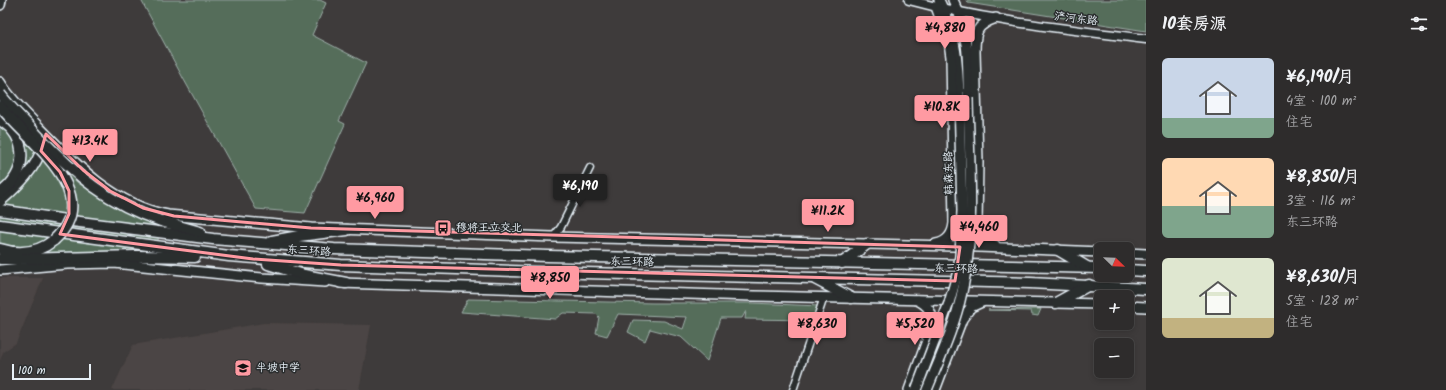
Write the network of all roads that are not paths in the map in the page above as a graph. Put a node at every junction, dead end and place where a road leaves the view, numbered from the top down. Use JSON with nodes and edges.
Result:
{"nodes":[{"id":1,"x":1,"y":0,"type":"edge"},
{"id":2,"x":909,"y":0,"type":"edge"},
{"id":3,"x":953,"y":0,"type":"edge"},
{"id":4,"x":0,"y":5,"type":"edge"},
{"id":5,"x":940,"y":5,"type":"edge"},
{"id":6,"x":960,"y":12,"type":"junction"},
{"id":7,"x":996,"y":18,"type":"junction"},
{"id":8,"x":1146,"y":39,"type":"edge"},
{"id":9,"x":974,"y":52,"type":"junction"},
{"id":10,"x":968,"y":67,"type":"junction"},
{"id":11,"x":975,"y":79,"type":"junction"},
{"id":12,"x":0,"y":82,"type":"edge"},
{"id":13,"x":0,"y":94,"type":"edge"},
{"id":14,"x":964,"y":98,"type":"junction"},
{"id":15,"x":0,"y":106,"type":"edge"},
{"id":16,"x":0,"y":120,"type":"edge"},
{"id":17,"x":46,"y":134,"type":"junction"},
{"id":18,"x":590,"y":168,"type":"dead end"},
{"id":19,"x":0,"y":193,"type":"edge"},
{"id":20,"x":0,"y":202,"type":"edge"},
{"id":21,"x":0,"y":210,"type":"edge"},
{"id":22,"x":0,"y":225,"type":"edge"},
{"id":23,"x":347,"y":230,"type":"junction"},
{"id":24,"x":553,"y":237,"type":"junction"},
{"id":25,"x":233,"y":241,"type":"junction"},
{"id":26,"x":261,"y":243,"type":"junction"},
{"id":27,"x":867,"y":244,"type":"junction"},
{"id":28,"x":925,"y":246,"type":"junction"},
{"id":29,"x":1010,"y":248,"type":"junction"},
{"id":30,"x":0,"y":249,"type":"edge"},
{"id":31,"x":1058,"y":250,"type":"junction"},
{"id":32,"x":1094,"y":252,"type":"edge"},
{"id":33,"x":1134,"y":253,"type":"edge"},
{"id":34,"x":1146,"y":254,"type":"edge"},
{"id":35,"x":229,"y":256,"type":"junction"},
{"id":36,"x":0,"y":258,"type":"edge"},
{"id":37,"x":44,"y":259,"type":"junction"},
{"id":38,"x":253,"y":259,"type":"junction"},
{"id":39,"x":842,"y":263,"type":"junction"},
{"id":40,"x":0,"y":264,"type":"edge"},
{"id":41,"x":1086,"y":267,"type":"junction"},
{"id":42,"x":1094,"y":268,"type":"edge"},
{"id":43,"x":0,"y":270,"type":"edge"},
{"id":44,"x":1134,"y":270,"type":"edge"},
{"id":45,"x":1146,"y":271,"type":"edge"},
{"id":46,"x":813,"y":278,"type":"junction"},
{"id":47,"x":346,"y":284,"type":"junction"},
{"id":48,"x":1089,"y":285,"type":"junction"},
{"id":49,"x":1146,"y":289,"type":"edge"},
{"id":50,"x":824,"y":297,"type":"junction"},
{"id":51,"x":851,"y":298,"type":"junction"},
{"id":52,"x":916,"y":300,"type":"junction"},
{"id":53,"x":984,"y":301,"type":"junction"},
{"id":54,"x":1056,"y":303,"type":"junction"},
{"id":55,"x":1094,"y":304,"type":"edge"},
{"id":56,"x":1134,"y":306,"type":"edge"},
{"id":57,"x":1146,"y":307,"type":"edge"},
{"id":58,"x":793,"y":390,"type":"edge"},
{"id":59,"x":909,"y":390,"type":"edge"},
{"id":60,"x":916,"y":390,"type":"edge"},
{"id":61,"x":927,"y":390,"type":"edge"},
{"id":62,"x":935,"y":390,"type":"edge"}],
"edges":[{"from":1,"to":4,"type":"main road"},
{"from":2,"to":5,"type":"street","name":"浐河东路"},
{"from":3,"to":6,"type":"main road","name":"韩森东路"},
{"from":5,"to":6,"type":"street","name":"浐河东路"},
{"from":5,"to":14,"type":"main road","name":"韩森东路"},
{"from":5,"to":28,"type":"main road"},
{"from":6,"to":7,"type":"street","name":"浐河东路"},
{"from":6,"to":10,"type":"main road","name":"韩森东路"},
{"from":7,"to":8,"type":"street","name":"浐河东路"},
{"from":7,"to":9,"type":"main road"},
{"from":9,"to":10,"type":"street"},
{"from":9,"to":11,"type":"main road"},
{"from":10,"to":11,"type":"street"},
{"from":10,"to":14,"type":"main road","name":"韩森东路"},
{"from":11,"to":29,"type":"main road"},
{"from":12,"to":17,"type":"main road"},
{"from":13,"to":25,"type":"highway","bridge":true},
{"from":14,"to":60,"type":"main road","name":"韩森东路","bridge":true},
{"from":14,"to":61,"type":"main road","name":"韩森东路","bridge":true},
{"from":15,"to":30,"type":"highway","bridge":true},
{"from":16,"to":19,"type":"highway"},
{"from":17,"to":20,"type":"main road"},
{"from":17,"to":23,"type":"main road"},
{"from":18,"to":24,"type":"street"},
{"from":21,"to":25,"type":"highway","name":"东三环路"},
{"from":22,"to":35,"type":"highway","name":"东三环路"},
{"from":23,"to":24,"type":"main road"},
{"from":23,"to":26,"type":"highway"},
{"from":24,"to":27,"type":"main road"},
{"from":25,"to":26,"type":"highway","name":"东三环路"},
{"from":26,"to":39,"type":"highway","name":"东三环路"},
{"from":27,"to":28,"type":"main road"},
{"from":27,"to":39,"type":"highway"},
{"from":28,"to":29,"type":"main road"},
{"from":29,"to":31,"type":"main road"},
{"from":31,"to":32,"type":"main road"},
{"from":31,"to":41,"type":"highway"},
{"from":33,"to":34,"type":"main road"},
{"from":35,"to":37,"type":"highway"},
{"from":35,"to":38,"type":"highway","name":"东三环路"},
{"from":36,"to":37,"type":"highway"},
{"from":37,"to":40,"type":"highway"},
{"from":38,"to":46,"type":"highway","name":"东三环路"},
{"from":38,"to":47,"type":"highway"},
{"from":39,"to":41,"type":"highway","name":"东三环路"},
{"from":41,"to":42,"type":"highway","name":"东三环路"},
{"from":43,"to":47,"type":"main road"},
{"from":44,"to":45,"type":"highway"},
{"from":46,"to":48,"type":"highway","name":"东三环路"},
{"from":46,"to":51,"type":"highway"},
{"from":47,"to":50,"type":"main road"},
{"from":48,"to":49,"type":"highway","name":"东三环路"},
{"from":48,"to":54,"type":"highway"},
{"from":50,"to":51,"type":"main road"},
{"from":50,"to":58,"type":"street"},
{"from":51,"to":52,"type":"main road"},
{"from":52,"to":53,"type":"main road"},
{"from":52,"to":59,"type":"main road"},
{"from":53,"to":54,"type":"main road"},
{"from":53,"to":62,"type":"main road"},
{"from":54,"to":55,"type":"main road"},
{"from":56,"to":57,"type":"main road"}]}
